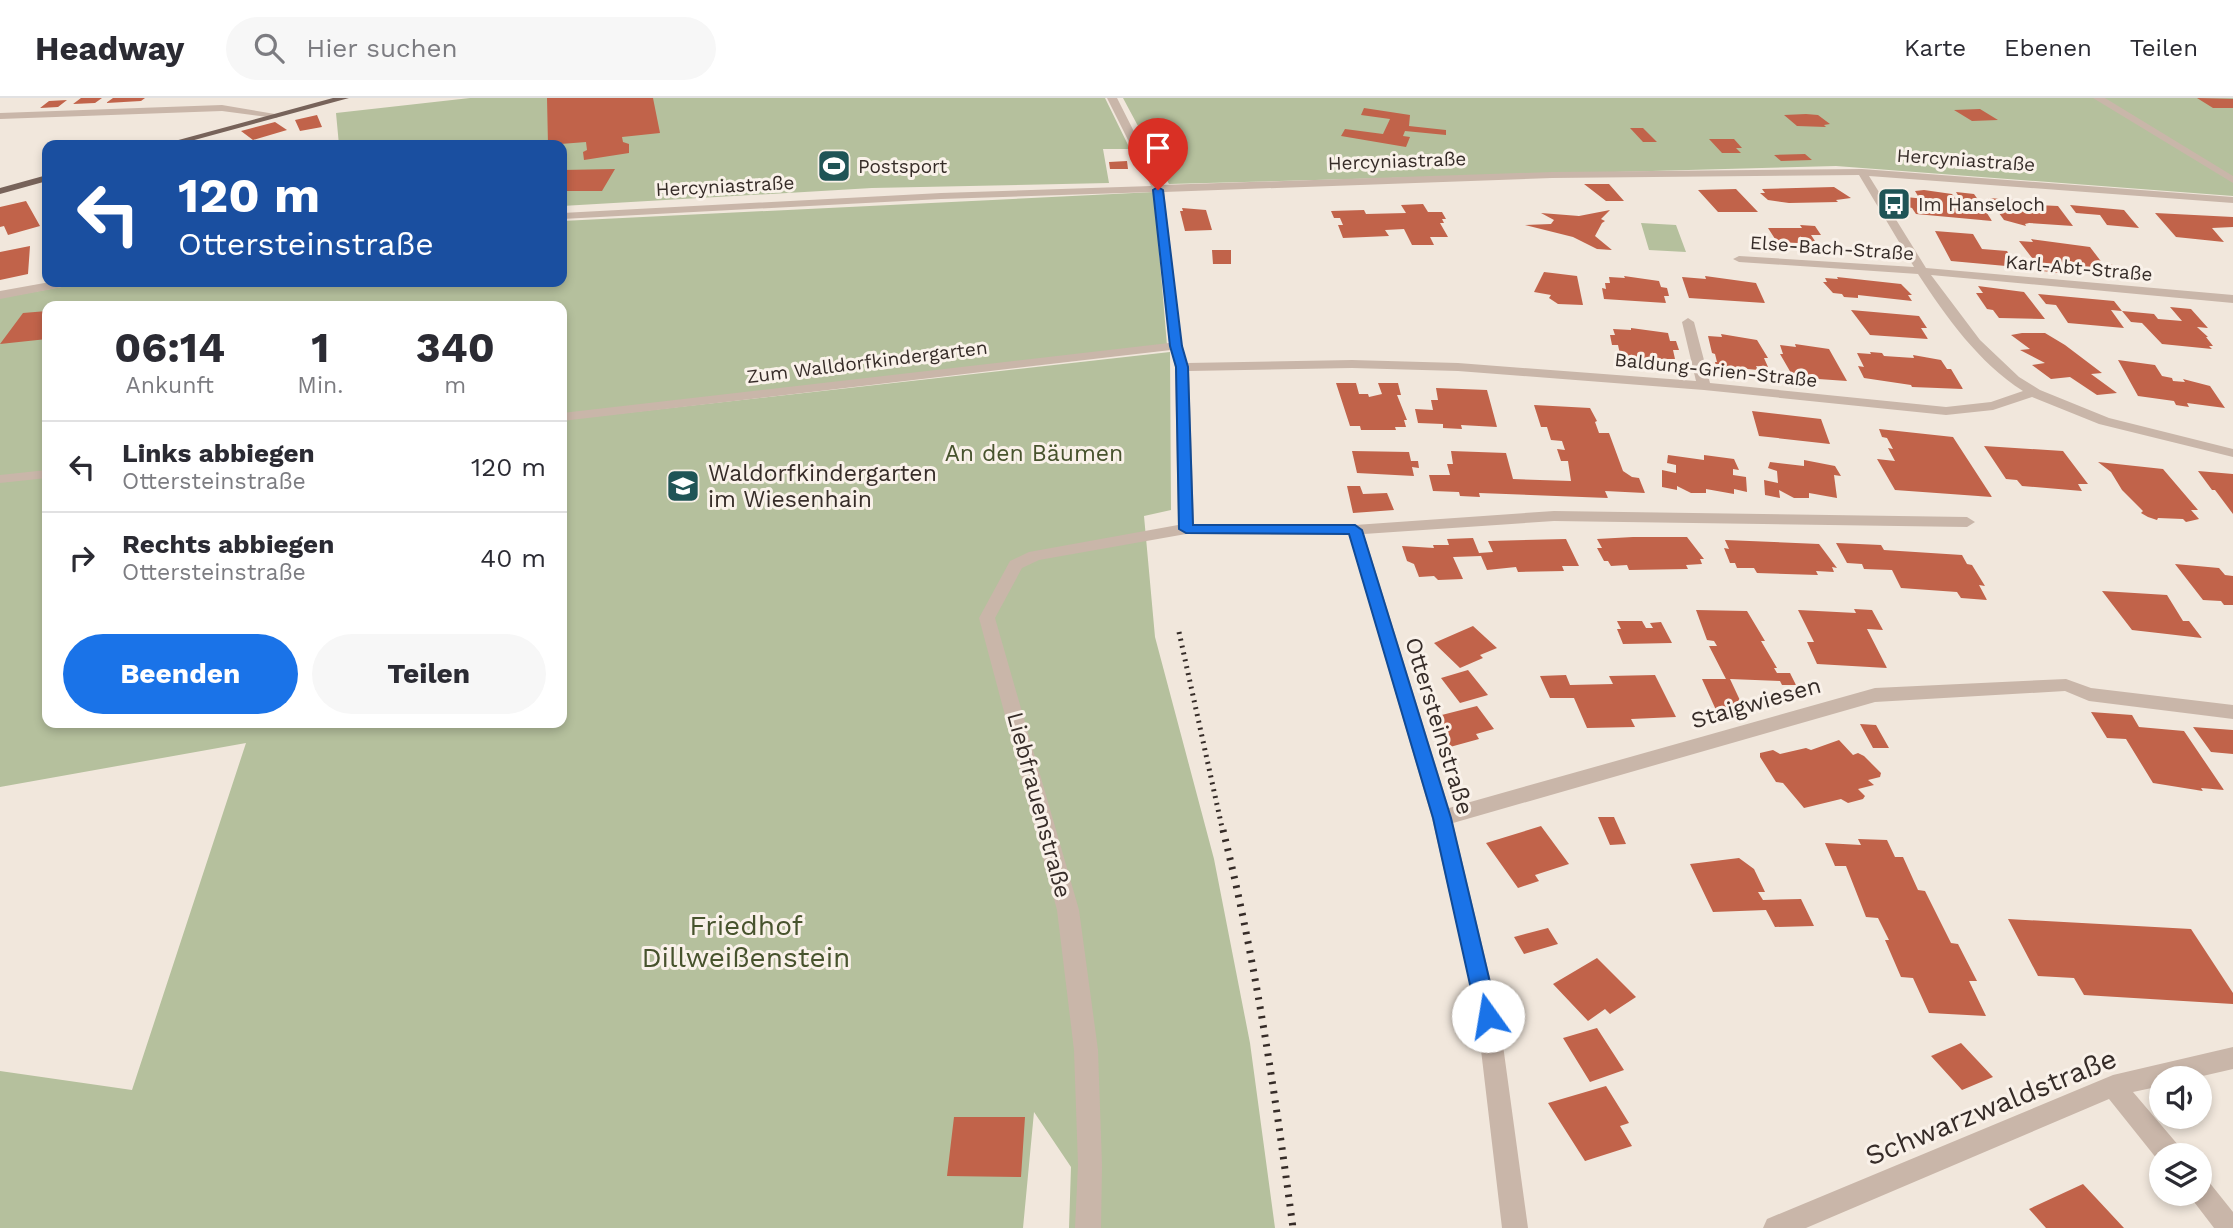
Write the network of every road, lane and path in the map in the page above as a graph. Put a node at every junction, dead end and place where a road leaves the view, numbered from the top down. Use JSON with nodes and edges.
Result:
{"nodes":[{"id":1,"x":344,"y":98,"type":"edge"},
{"id":2,"x":1112,"y":98,"type":"edge"},
{"id":3,"x":2098,"y":98,"type":"edge"},
{"id":4,"x":276,"y":115,"type":"junction"},
{"id":5,"x":0,"y":116,"type":"edge"},
{"id":6,"x":184,"y":140,"type":"edge"},
{"id":7,"x":1862,"y":172,"type":"junction"},
{"id":8,"x":42,"y":179,"type":"edge"},
{"id":9,"x":2233,"y":180,"type":"edge"},
{"id":10,"x":1158,"y":190,"type":"junction"},
{"id":11,"x":0,"y":191,"type":"edge"},
{"id":12,"x":2233,"y":200,"type":"edge"},
{"id":13,"x":567,"y":216,"type":"edge"},
{"id":14,"x":1739,"y":259,"type":"dead end"},
{"id":15,"x":1923,"y":271,"type":"junction"},
{"id":16,"x":42,"y":287,"type":"edge"},
{"id":17,"x":0,"y":295,"type":"edge"},
{"id":18,"x":2233,"y":299,"type":"edge"},
{"id":19,"x":1688,"y":323,"type":"dead end"},
{"id":20,"x":1176,"y":346,"type":"junction"},
{"id":21,"x":1182,"y":367,"type":"junction"},
{"id":22,"x":1704,"y":386,"type":"junction"},
{"id":23,"x":2032,"y":392,"type":"junction"},
{"id":24,"x":567,"y":416,"type":"edge"},
{"id":25,"x":2233,"y":453,"type":"edge"},
{"id":26,"x":42,"y":475,"type":"edge"},
{"id":27,"x":0,"y":479,"type":"edge"},
{"id":28,"x":1967,"y":522,"type":"dead end"},
{"id":29,"x":1186,"y":529,"type":"junction"},
{"id":30,"x":1355,"y":530,"type":"junction"},
{"id":31,"x":2233,"y":712,"type":"edge"},
{"id":32,"x":1442,"y":818,"type":"junction"},
{"id":33,"x":2233,"y":1058,"type":"edge"},
{"id":34,"x":2113,"y":1086,"type":"junction"},
{"id":35,"x":2160,"y":1143,"type":"edge"},
{"id":36,"x":2212,"y":1206,"type":"edge"},
{"id":37,"x":1088,"y":1228,"type":"edge"},
{"id":38,"x":1515,"y":1228,"type":"edge"},
{"id":39,"x":1776,"y":1228,"type":"edge"},
{"id":40,"x":2230,"y":1228,"type":"edge"}],
"edges":[{"from":1,"to":4,"type":"main road"},
{"from":2,"to":10,"type":"street"},
{"from":3,"to":9,"type":"street"},
{"from":4,"to":5,"type":"street"},
{"from":4,"to":6,"type":"main road"},
{"from":7,"to":10,"type":"street","name":"Hercyniastraße"},
{"from":7,"to":12,"type":"street","name":"Hercyniastraße"},
{"from":7,"to":15,"type":"street"},
{"from":8,"to":11,"type":"main road"},
{"from":10,"to":13,"type":"street","name":"Hercyniastraße"},
{"from":10,"to":20,"type":"street"},
{"from":14,"to":15,"type":"street","name":"Else-Bach-Straße"},
{"from":15,"to":18,"type":"street","name":"Karl-Abt-Straße"},
{"from":15,"to":23,"type":"street"},
{"from":16,"to":17,"type":"street"},
{"from":19,"to":22,"type":"street"},
{"from":20,"to":21,"type":"street"},
{"from":20,"to":24,"type":"street","name":"Zum Walldorfkindergarten"},
{"from":21,"to":22,"type":"street","name":"Baldung-Grien-Straße"},
{"from":21,"to":29,"type":"street"},
{"from":22,"to":23,"type":"street","name":"Baldung-Grien-Straße"},
{"from":23,"to":25,"type":"street"},
{"from":26,"to":27,"type":"street"},
{"from":28,"to":30,"type":"street"},
{"from":29,"to":30,"type":"street"},
{"from":29,"to":37,"type":"street","name":"Liebfrauenstraße"},
{"from":30,"to":32,"type":"street","name":"Ottersteinstraße"},
{"from":31,"to":32,"type":"street","name":"Staigwiesen"},
{"from":32,"to":38,"type":"street","name":"Ottersteinstraße"},
{"from":33,"to":34,"type":"street","name":"Schwarzwaldstraße"},
{"from":34,"to":35,"type":"street"},
{"from":34,"to":39,"type":"street","name":"Schwarzwaldstraße"},
{"from":36,"to":40,"type":"street"}]}
